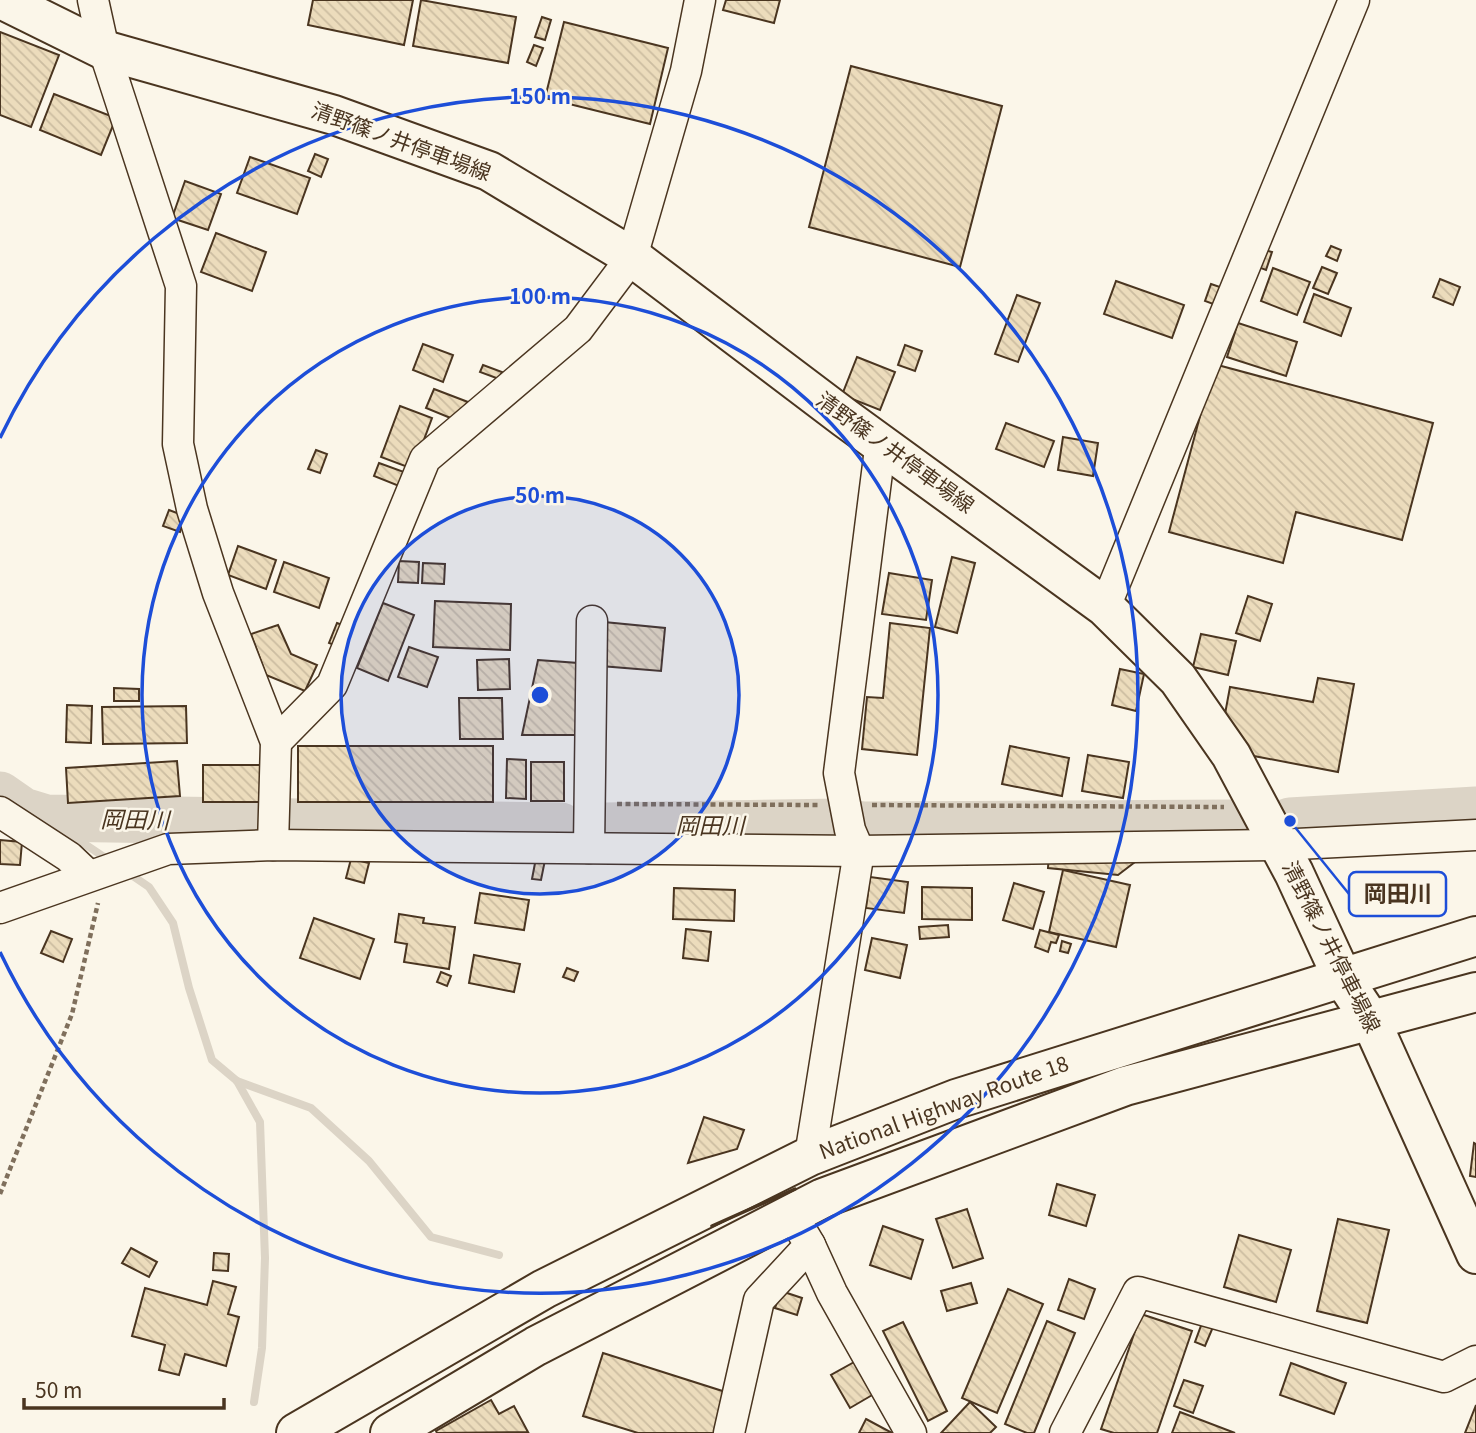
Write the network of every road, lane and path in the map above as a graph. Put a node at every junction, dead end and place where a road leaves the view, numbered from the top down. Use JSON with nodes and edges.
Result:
{"nodes":[{"id":1,"x":3,"y":0,"type":"edge"},
{"id":2,"x":93,"y":0,"type":"edge"},
{"id":3,"x":700,"y":0,"type":"edge"},
{"id":4,"x":1354,"y":0,"type":"edge"},
{"id":5,"x":104,"y":50,"type":"junction"},
{"id":6,"x":632,"y":257,"type":"junction"},
{"id":7,"x":881,"y":441,"type":"junction"},
{"id":8,"x":1105,"y":607,"type":"junction"},
{"id":9,"x":592,"y":621,"type":"dead end"},
{"id":10,"x":276,"y":741,"type":"junction"},
{"id":11,"x":590,"y":804,"type":"junction"},
{"id":12,"x":1235,"y":807,"type":"dead end"},
{"id":13,"x":0,"y":812,"type":"edge"},
{"id":14,"x":851,"y":825,"type":"junction"},
{"id":15,"x":273,"y":830,"type":"junction"},
{"id":16,"x":1476,"y":835,"type":"edge"},
{"id":17,"x":1277,"y":845,"type":"junction"},
{"id":18,"x":589,"y":848,"type":"junction"},
{"id":19,"x":102,"y":872,"type":"junction"},
{"id":20,"x":0,"y":908,"type":"edge"},
{"id":21,"x":1476,"y":936,"type":"edge"},
{"id":22,"x":1342,"y":977,"type":"junction"},
{"id":23,"x":1476,"y":992,"type":"edge"},
{"id":24,"x":1370,"y":1019,"type":"junction"},
{"id":25,"x":810,"y":1156,"type":"junction"},
{"id":26,"x":0,"y":1194,"type":"edge"},
{"id":27,"x":1463,"y":1204,"type":"edge"},
{"id":28,"x":790,"y":1213,"type":"junction"},
{"id":29,"x":810,"y":1245,"type":"junction"},
{"id":30,"x":1476,"y":1254,"type":"edge"},
{"id":31,"x":1476,"y":1361,"type":"edge"},
{"id":32,"x":296,"y":1433,"type":"edge"},
{"id":33,"x":390,"y":1433,"type":"edge"},
{"id":34,"x":729,"y":1433,"type":"edge"},
{"id":35,"x":911,"y":1433,"type":"edge"},
{"id":36,"x":1065,"y":1433,"type":"edge"}],
"edges":[{"from":1,"to":5,"type":"main road","name":"清野篠ノ井停車場線"},
{"from":2,"to":5,"type":"street"},
{"from":3,"to":6,"type":"street"},
{"from":4,"to":8,"type":"street"},
{"from":5,"to":6,"type":"main road","name":"清野篠ノ井停車場線"},
{"from":5,"to":10,"type":"street"},
{"from":6,"to":7,"type":"main road","name":"清野篠ノ井停車場線"},
{"from":6,"to":10,"type":"street"},
{"from":7,"to":8,"type":"main road","name":"清野篠ノ井停車場線"},
{"from":7,"to":14,"type":"street"},
{"from":8,"to":17,"type":"main road","name":"清野篠ノ井停車場線"},
{"from":9,"to":11,"type":"street"},
{"from":10,"to":15,"type":"street"},
{"from":11,"to":14,"type":"path"},
{"from":11,"to":18,"type":"street"},
{"from":12,"to":14,"type":"path"},
{"from":13,"to":19,"type":"street"},
{"from":14,"to":17,"type":"street"},
{"from":14,"to":18,"type":"street"},
{"from":14,"to":25,"type":"street"},
{"from":15,"to":18,"type":"street"},
{"from":15,"to":19,"type":"street"},
{"from":16,"to":17,"type":"street"},
{"from":17,"to":22,"type":"main road","name":"清野篠ノ井停車場線"},
{"from":19,"to":20,"type":"street"},
{"from":19,"to":26,"type":"path"},
{"from":21,"to":22,"type":"main road","name":"National Highway Route 18"},
{"from":22,"to":24,"type":"main road","name":"清野篠ノ井停車場線"},
{"from":22,"to":25,"type":"main road","name":"National Highway Route 18"},
{"from":23,"to":24,"type":"main road","name":"National Highway Route 18"},
{"from":24,"to":27,"type":"main road","name":"清野篠ノ井停車場線"},
{"from":24,"to":28,"type":"main road","name":"National Highway Route 18"},
{"from":25,"to":32,"type":"main road","name":"National Highway Route 18"},
{"from":27,"to":30,"type":"main road","name":"清野篠ノ井停車場線"},
{"from":28,"to":29,"type":"street"},
{"from":28,"to":33,"type":"main road","name":"National Highway Route 18"},
{"from":29,"to":34,"type":"street"},
{"from":29,"to":35,"type":"street"},
{"from":31,"to":36,"type":"street"}]}
